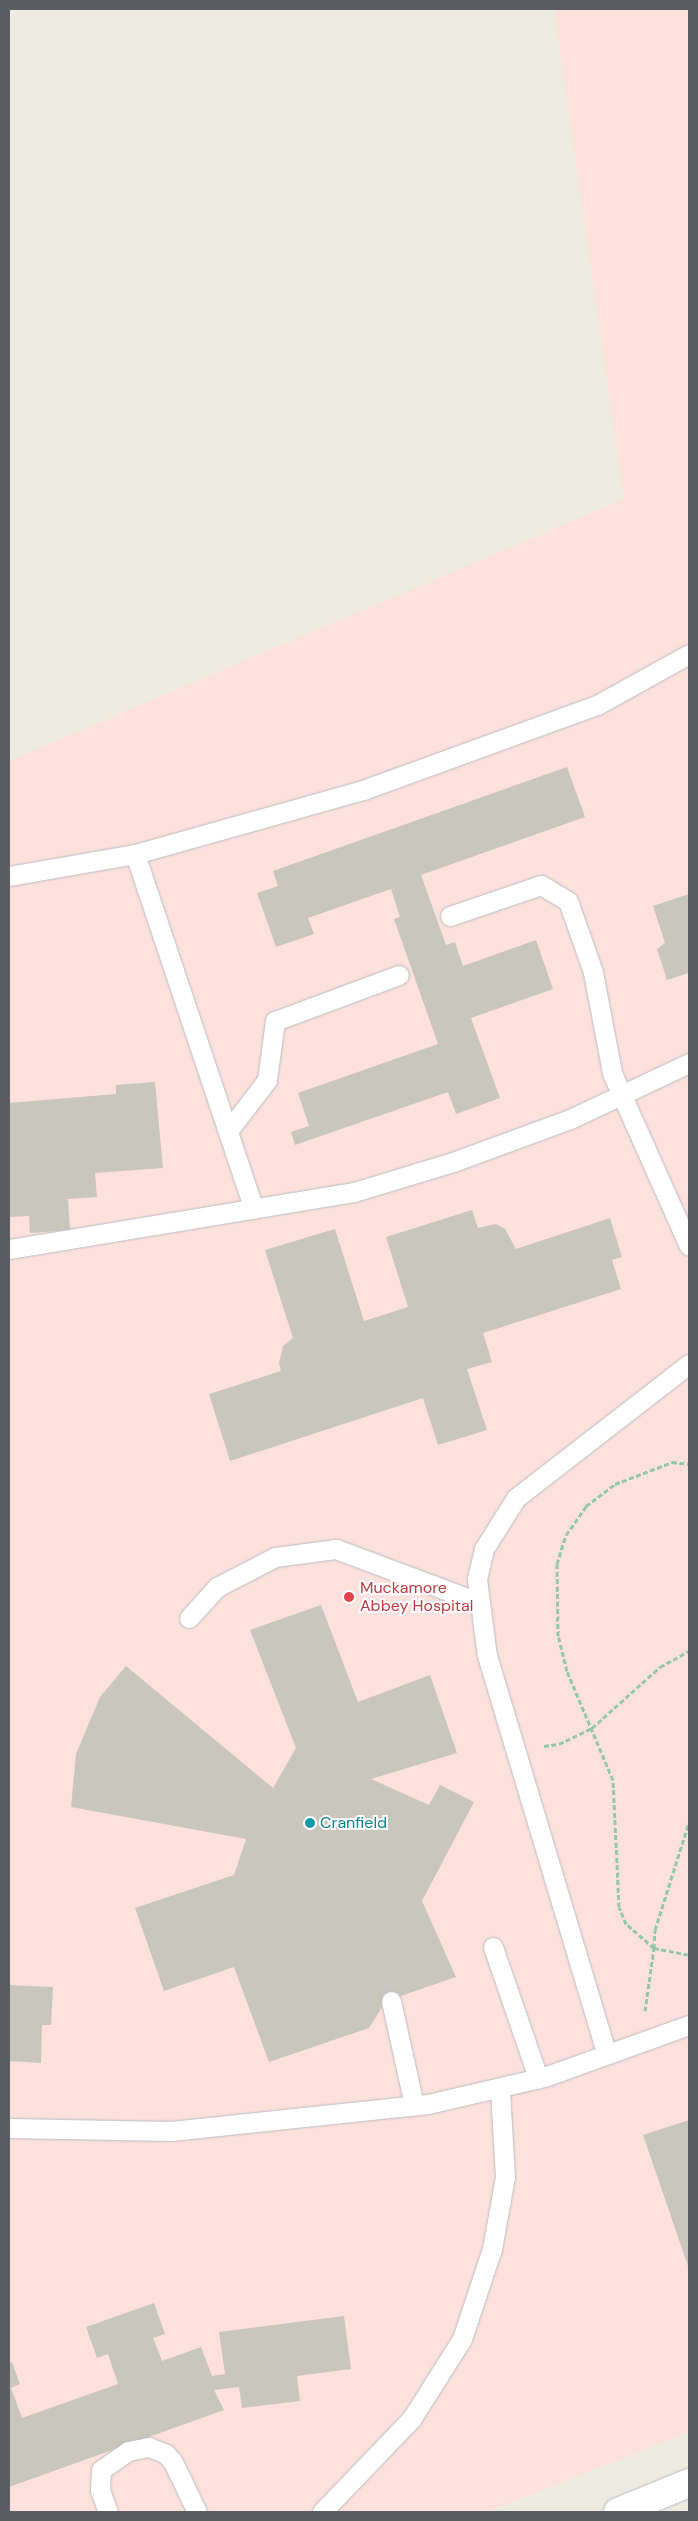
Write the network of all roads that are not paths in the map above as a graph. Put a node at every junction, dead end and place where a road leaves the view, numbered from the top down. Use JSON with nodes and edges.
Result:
{"nodes":[{"id":1,"x":689,"y":654,"type":"edge"},
{"id":2,"x":134,"y":854,"type":"junction"},
{"id":3,"x":9,"y":876,"type":"edge"},
{"id":4,"x":450,"y":916,"type":"dead end"},
{"id":5,"x":399,"y":974,"type":"dead end"},
{"id":6,"x":689,"y":1063,"type":"edge"},
{"id":7,"x":623,"y":1093,"type":"junction"},
{"id":8,"x":228,"y":1131,"type":"junction"},
{"id":9,"x":254,"y":1209,"type":"junction"},
{"id":10,"x":689,"y":1246,"type":"edge"},
{"id":11,"x":9,"y":1249,"type":"edge"},
{"id":12,"x":689,"y":1364,"type":"edge"},
{"id":13,"x":478,"y":1602,"type":"junction"},
{"id":14,"x":189,"y":1618,"type":"dead end"},
{"id":15,"x":493,"y":1947,"type":"dead end"},
{"id":16,"x":391,"y":2001,"type":"dead end"},
{"id":17,"x":689,"y":2025,"type":"edge"},
{"id":18,"x":606,"y":2052,"type":"junction"},
{"id":19,"x":538,"y":2078,"type":"junction"},
{"id":20,"x":500,"y":2089,"type":"junction"},
{"id":21,"x":414,"y":2105,"type":"junction"},
{"id":22,"x":9,"y":2128,"type":"edge"},
{"id":23,"x":689,"y":2483,"type":"edge"},
{"id":24,"x":108,"y":2512,"type":"edge"},
{"id":25,"x":197,"y":2512,"type":"edge"},
{"id":26,"x":322,"y":2512,"type":"edge"},
{"id":27,"x":618,"y":2512,"type":"edge"}],
"edges":[{"from":1,"to":2,"type":"lane"},
{"from":2,"to":3,"type":"lane"},
{"from":2,"to":8,"type":"lane"},
{"from":4,"to":7,"type":"lane"},
{"from":5,"to":8,"type":"lane"},
{"from":6,"to":7,"type":"lane"},
{"from":7,"to":9,"type":"lane"},
{"from":7,"to":10,"type":"lane"},
{"from":8,"to":9,"type":"lane"},
{"from":9,"to":11,"type":"lane"},
{"from":12,"to":13,"type":"lane"},
{"from":13,"to":14,"type":"lane"},
{"from":13,"to":18,"type":"lane"},
{"from":15,"to":19,"type":"lane"},
{"from":16,"to":21,"type":"lane"},
{"from":17,"to":18,"type":"lane"},
{"from":18,"to":19,"type":"lane"},
{"from":19,"to":20,"type":"lane"},
{"from":20,"to":21,"type":"lane"},
{"from":20,"to":26,"type":"lane"},
{"from":21,"to":22,"type":"lane"},
{"from":23,"to":27,"type":"street"},
{"from":24,"to":25,"type":"lane"}]}
